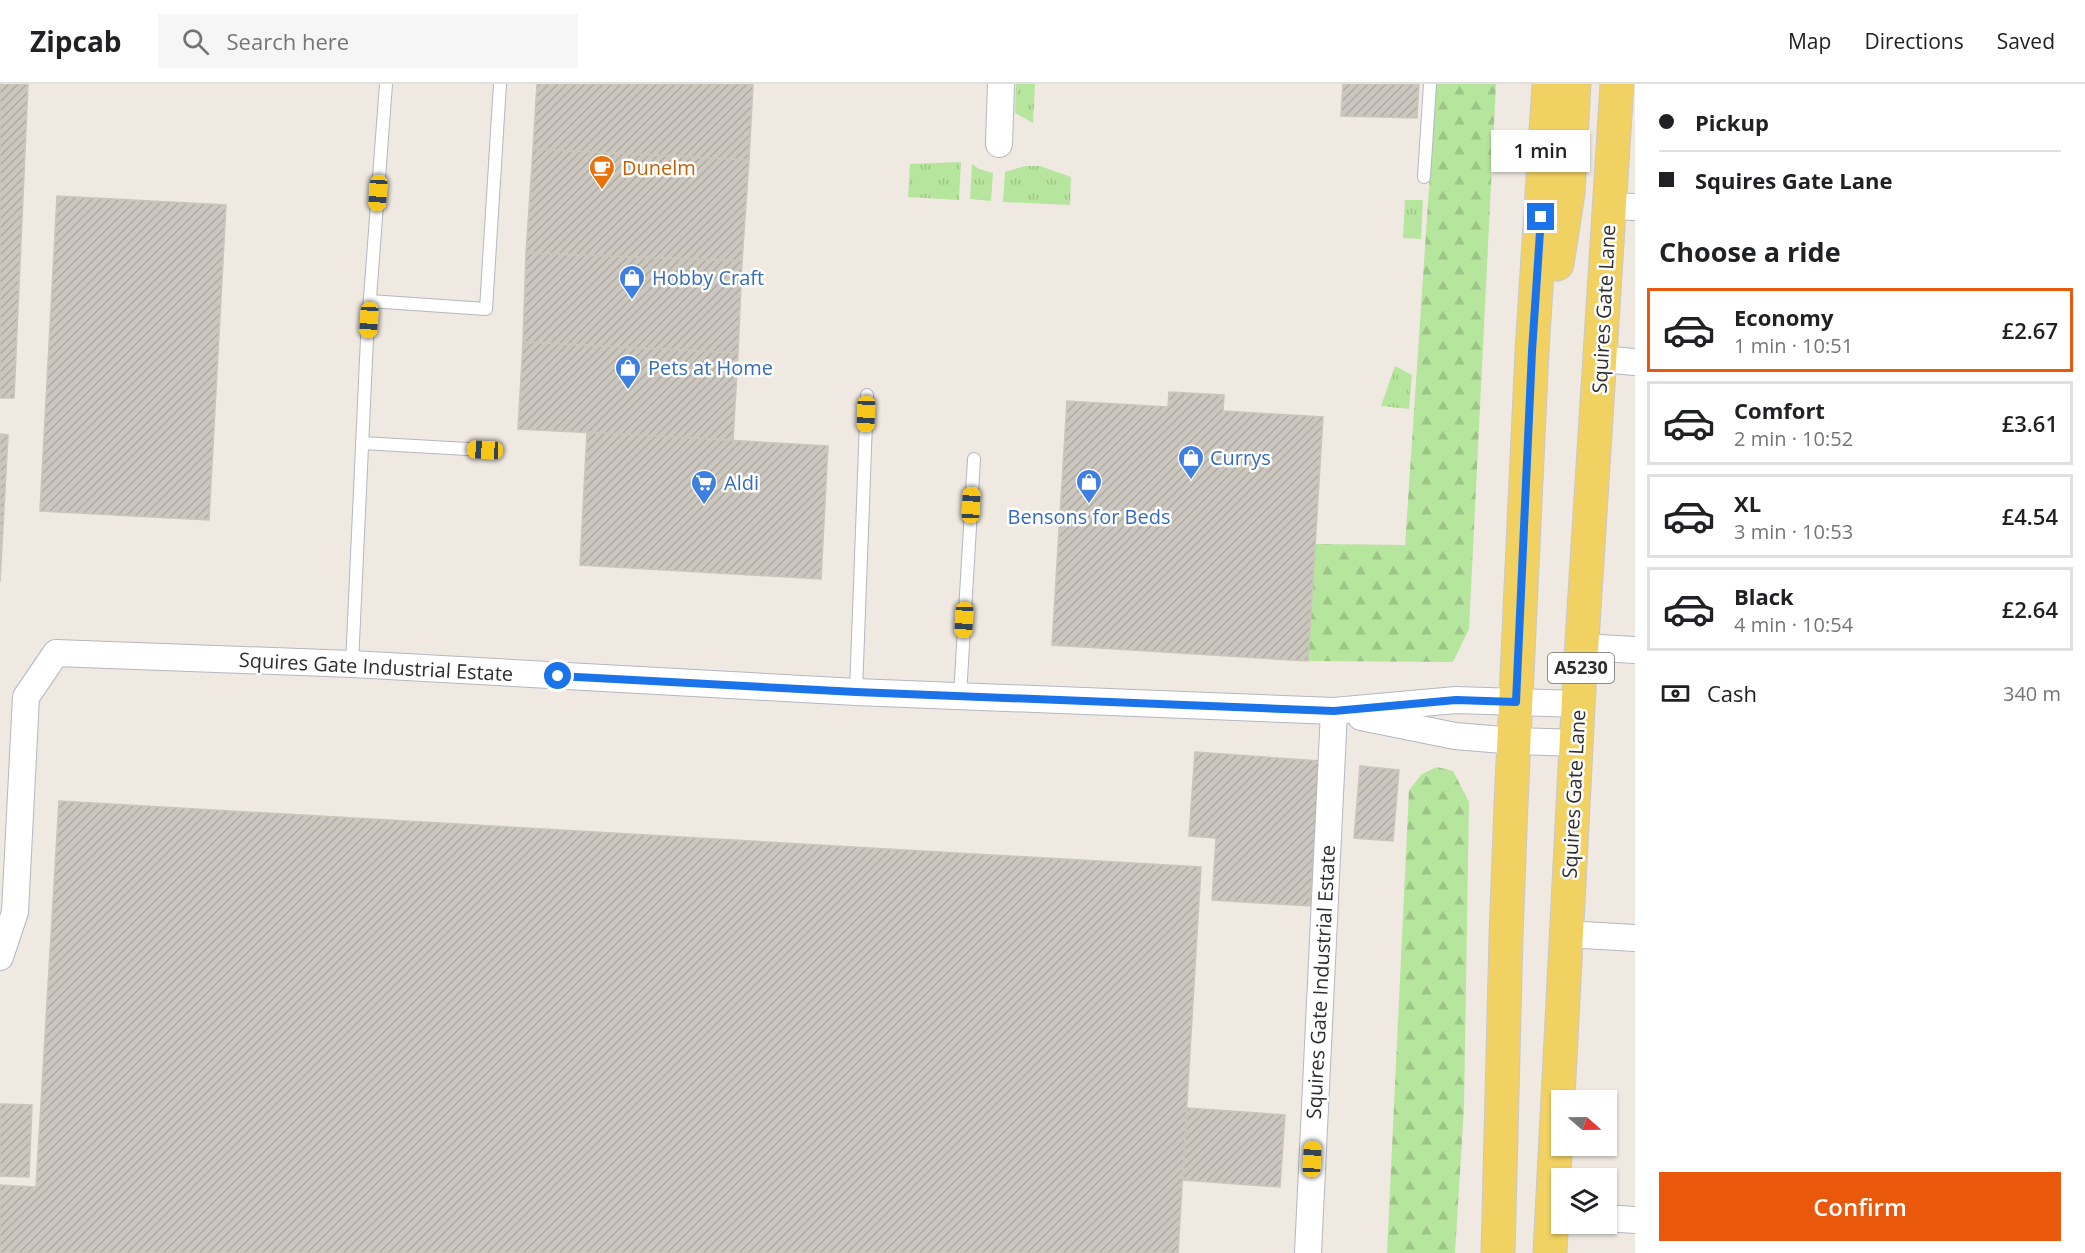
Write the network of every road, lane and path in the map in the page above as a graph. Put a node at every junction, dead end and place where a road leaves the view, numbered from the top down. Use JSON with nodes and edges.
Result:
{"nodes":[{"id":1,"x":386,"y":84,"type":"edge"},
{"id":2,"x":500,"y":84,"type":"edge"},
{"id":3,"x":1001,"y":84,"type":"edge"},
{"id":4,"x":1430,"y":84,"type":"edge"},
{"id":5,"x":1549,"y":84,"type":"edge"},
{"id":6,"x":1574,"y":84,"type":"edge"},
{"id":7,"x":1617,"y":84,"type":"edge"},
{"id":8,"x":999,"y":144,"type":"dead end"},
{"id":9,"x":1424,"y":177,"type":"dead end"},
{"id":10,"x":1622,"y":206,"type":"edge"},
{"id":11,"x":370,"y":301,"type":"junction"},
{"id":12,"x":1601,"y":359,"type":"junction"},
{"id":13,"x":1635,"y":362,"type":"edge"},
{"id":14,"x":867,"y":394,"type":"dead end"},
{"id":15,"x":1530,"y":402,"type":"junction"},
{"id":16,"x":362,"y":443,"type":"junction"},
{"id":17,"x":485,"y":450,"type":"dead end"},
{"id":18,"x":974,"y":459,"type":"dead end"},
{"id":19,"x":1582,"y":647,"type":"junction"},
{"id":20,"x":1635,"y":650,"type":"edge"},
{"id":21,"x":352,"y":664,"type":"junction"},
{"id":22,"x":856,"y":692,"type":"junction"},
{"id":23,"x":960,"y":696,"type":"junction"},
{"id":24,"x":1516,"y":702,"type":"junction"},
{"id":25,"x":1578,"y":704,"type":"junction"},
{"id":26,"x":1334,"y":711,"type":"junction"},
{"id":27,"x":1515,"y":741,"type":"junction"},
{"id":28,"x":1576,"y":743,"type":"junction"},
{"id":29,"x":1566,"y":934,"type":"junction"},
{"id":30,"x":1635,"y":938,"type":"edge"},
{"id":31,"x":0,"y":957,"type":"edge"},
{"id":32,"x":1558,"y":1168,"type":"edge"},
{"id":33,"x":1617,"y":1219,"type":"edge"},
{"id":34,"x":1635,"y":1220,"type":"edge"},
{"id":35,"x":1553,"y":1234,"type":"edge"},
{"id":36,"x":1308,"y":1253,"type":"edge"},
{"id":37,"x":1498,"y":1253,"type":"edge"},
{"id":38,"x":1550,"y":1253,"type":"edge"}],
"edges":[{"from":1,"to":11,"type":"lane"},
{"from":2,"to":11,"type":"lane"},
{"from":3,"to":8,"type":"street"},
{"from":4,"to":9,"type":"lane"},
{"from":5,"to":15,"type":"main road","number":"A5230"},
{"from":6,"to":15,"type":"main road"},
{"from":7,"to":10,"type":"main road","name":"Squires Gate Lane","number":"A5230"},
{"from":10,"to":12,"type":"main road","name":"Squires Gate Lane","number":"A5230"},
{"from":11,"to":16,"type":"lane"},
{"from":12,"to":13,"type":"street"},
{"from":12,"to":19,"type":"main road","name":"Squires Gate Lane","number":"A5230"},
{"from":14,"to":22,"type":"lane"},
{"from":15,"to":24,"type":"main road","number":"A5230"},
{"from":16,"to":17,"type":"lane"},
{"from":16,"to":21,"type":"lane"},
{"from":18,"to":23,"type":"lane"},
{"from":19,"to":20,"type":"street"},
{"from":19,"to":25,"type":"main road","name":"Squires Gate Lane","number":"A5230"},
{"from":21,"to":22,"type":"street","name":"Squires Gate Industrial Estate"},
{"from":21,"to":31,"type":"street","name":"Squires Gate Industrial Estate"},
{"from":22,"to":23,"type":"street","name":"Squires Gate Industrial Estate"},
{"from":23,"to":26,"type":"street","name":"Squires Gate Industrial Estate"},
{"from":24,"to":25,"type":"street","name":"Squires Gate Industrial Estate"},
{"from":24,"to":26,"type":"street","name":"Squires Gate Industrial Estate"},
{"from":24,"to":27,"type":"main road","number":"A5230"},
{"from":25,"to":28,"type":"main road","name":"Squires Gate Lane","number":"A5230"},
{"from":26,"to":27,"type":"street"},
{"from":26,"to":36,"type":"street","name":"Squires Gate Industrial Estate"},
{"from":27,"to":28,"type":"street"},
{"from":27,"to":37,"type":"main road","number":"A5230"},
{"from":28,"to":29,"type":"main road","name":"Squires Gate Lane","number":"A5230"},
{"from":29,"to":30,"type":"street"},
{"from":29,"to":32,"type":"main road","name":"Squires Gate Lane","number":"A5230"},
{"from":33,"to":34,"type":"street"},
{"from":35,"to":38,"type":"main road","name":"Squires Gate Lane","number":"A5230"}]}
